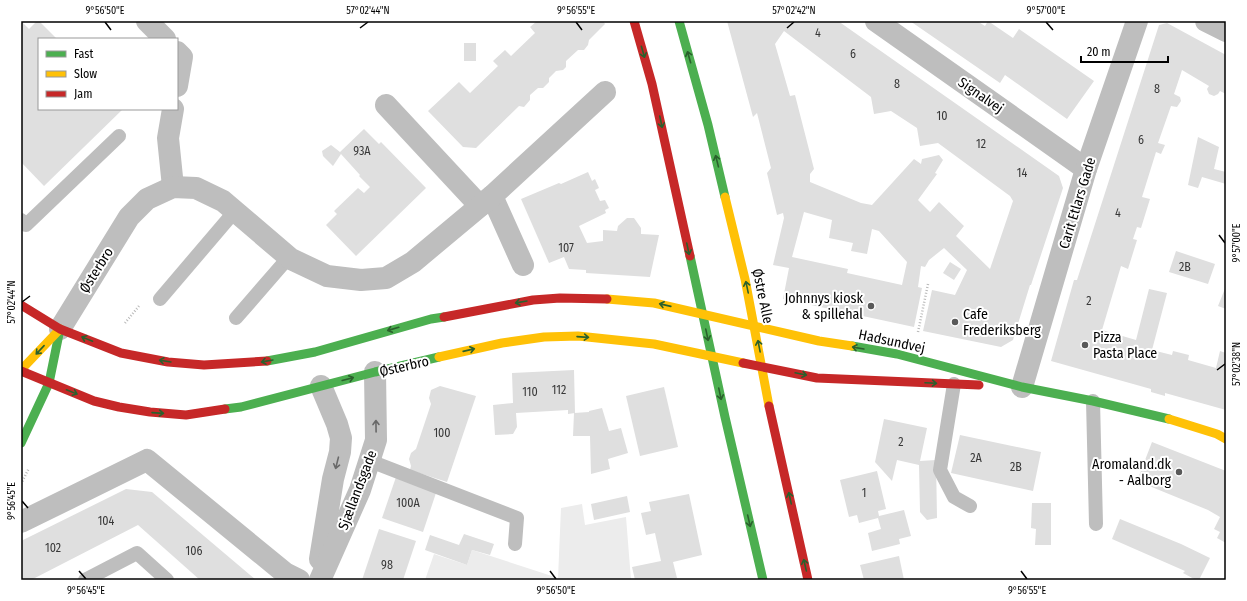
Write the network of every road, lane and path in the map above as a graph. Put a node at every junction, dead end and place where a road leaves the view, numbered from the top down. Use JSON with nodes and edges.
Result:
{"nodes":[{"id":1,"x":147,"y":21,"type":"edge"},
{"id":2,"x":634,"y":21,"type":"edge"},
{"id":3,"x":679,"y":21,"type":"edge"},
{"id":4,"x":876,"y":21,"type":"edge"},
{"id":5,"x":1137,"y":21,"type":"edge"},
{"id":6,"x":1206,"y":21,"type":"edge"},
{"id":7,"x":1226,"y":31,"type":"edge"},
{"id":8,"x":164,"y":38,"type":"edge"},
{"id":9,"x":178,"y":53,"type":"edge"},
{"id":10,"x":178,"y":80,"type":"edge"},
{"id":11,"x":605,"y":92,"type":"dead end"},
{"id":12,"x":386,"y":105,"type":"dead end"},
{"id":13,"x":173,"y":110,"type":"edge"},
{"id":14,"x":119,"y":136,"type":"dead end"},
{"id":15,"x":1086,"y":168,"type":"junction"},
{"id":16,"x":173,"y":187,"type":"junction"},
{"id":17,"x":486,"y":201,"type":"junction"},
{"id":18,"x":235,"y":211,"type":"junction"},
{"id":19,"x":21,"y":220,"type":"edge"},
{"id":20,"x":289,"y":257,"type":"junction"},
{"id":21,"x":523,"y":265,"type":"dead end"},
{"id":22,"x":928,"y":284,"type":"dead end"},
{"id":23,"x":160,"y":299,"type":"dead end"},
{"id":24,"x":21,"y":305,"type":"edge"},
{"id":25,"x":703,"y":314,"type":"junction"},
{"id":26,"x":236,"y":318,"type":"dead end"},
{"id":27,"x":755,"y":326,"type":"junction"},
{"id":28,"x":60,"y":329,"type":"junction"},
{"id":29,"x":712,"y":356,"type":"junction"},
{"id":30,"x":912,"y":358,"type":"junction"},
{"id":31,"x":763,"y":366,"type":"junction"},
{"id":32,"x":21,"y":371,"type":"edge"},
{"id":33,"x":375,"y":372,"type":"junction"},
{"id":34,"x":49,"y":383,"type":"junction"},
{"id":35,"x":954,"y":384,"type":"junction"},
{"id":36,"x":321,"y":386,"type":"junction"},
{"id":37,"x":1022,"y":387,"type":"junction"},
{"id":38,"x":1092,"y":401,"type":"junction"},
{"id":39,"x":1226,"y":439,"type":"edge"},
{"id":40,"x":21,"y":443,"type":"edge"},
{"id":41,"x":370,"y":461,"type":"junction"},
{"id":42,"x":970,"y":506,"type":"dead end"},
{"id":43,"x":21,"y":522,"type":"edge"},
{"id":44,"x":1096,"y":524,"type":"dead end"},
{"id":45,"x":515,"y":544,"type":"dead end"},
{"id":46,"x":85,"y":580,"type":"edge"},
{"id":47,"x":167,"y":580,"type":"edge"},
{"id":48,"x":299,"y":580,"type":"edge"},
{"id":49,"x":318,"y":580,"type":"edge"},
{"id":50,"x":762,"y":580,"type":"edge"},
{"id":51,"x":808,"y":580,"type":"edge"}],
"edges":[{"from":1,"to":8,"type":"street"},
{"from":2,"to":25,"type":"street","one_way":true},
{"from":27,"to":3,"type":"street","name":"Østre Alle","one_way":true},
{"from":4,"to":15,"type":"street","name":"Signalvej"},
{"from":5,"to":15,"type":"street","name":"Carit Etlars Gade"},
{"from":6,"to":7,"type":"street"},
{"from":9,"to":10,"type":"street"},
{"from":11,"to":17,"type":"street","name":"Østerbro"},
{"from":12,"to":17,"type":"street"},
{"from":13,"to":16,"type":"street"},
{"from":14,"to":19,"type":"lane"},
{"from":15,"to":37,"type":"street","name":"Carit Etlars Gade"},
{"from":16,"to":18,"type":"street","name":"Østerbro"},
{"from":16,"to":28,"type":"street","name":"Østerbro"},
{"from":17,"to":20,"type":"street","name":"Østerbro"},
{"from":17,"to":21,"type":"street"},
{"from":18,"to":20,"type":"street","name":"Østerbro"},
{"from":18,"to":23,"type":"lane"},
{"from":20,"to":26,"type":"lane"},
{"from":22,"to":30,"type":"path"},
{"from":24,"to":28,"type":"street"},
{"from":25,"to":27,"type":"street"},
{"from":25,"to":28,"type":"street","one_way":true},
{"from":25,"to":29,"type":"street","one_way":true},
{"from":30,"to":27,"type":"street","name":"Hadsundvej","one_way":true},
{"from":31,"to":27,"type":"street","name":"Østre Alle","one_way":true},
{"from":28,"to":32,"type":"street","name":"Østerbro","one_way":true},
{"from":28,"to":34,"type":"street","name":"Østerbro"},
{"from":29,"to":31,"type":"street","name":"Østerbro"},
{"from":33,"to":29,"type":"street","name":"Østerbro","one_way":true},
{"from":29,"to":50,"type":"street","one_way":true},
{"from":30,"to":37,"type":"street","name":"Hadsundvej"},
{"from":31,"to":35,"type":"street","name":"Hadsundvej","one_way":true},
{"from":51,"to":31,"type":"street","name":"Østre Alle","one_way":true},
{"from":32,"to":34,"type":"street","name":"Østerbro"},
{"from":36,"to":33,"type":"street","name":"Østerbro","one_way":true},
{"from":41,"to":33,"type":"street","name":"Sjællandsgade","one_way":true},
{"from":34,"to":36,"type":"street","name":"Østerbro","one_way":true},
{"from":34,"to":40,"type":"street","name":"Østerbro"},
{"from":35,"to":37,"type":"street","name":"Hadsundvej"},
{"from":35,"to":42,"type":"lane"},
{"from":36,"to":49,"type":"street","name":"Sjællandsgade","one_way":true},
{"from":37,"to":38,"type":"street","name":"Hadsundvej"},
{"from":38,"to":39,"type":"street","name":"Hadsundvej"},
{"from":38,"to":44,"type":"lane"},
{"from":41,"to":45,"type":"lane"},
{"from":41,"to":49,"type":"street","name":"Sjællandsgade"},
{"from":43,"to":48,"type":"street"},
{"from":46,"to":47,"type":"lane"}]}
